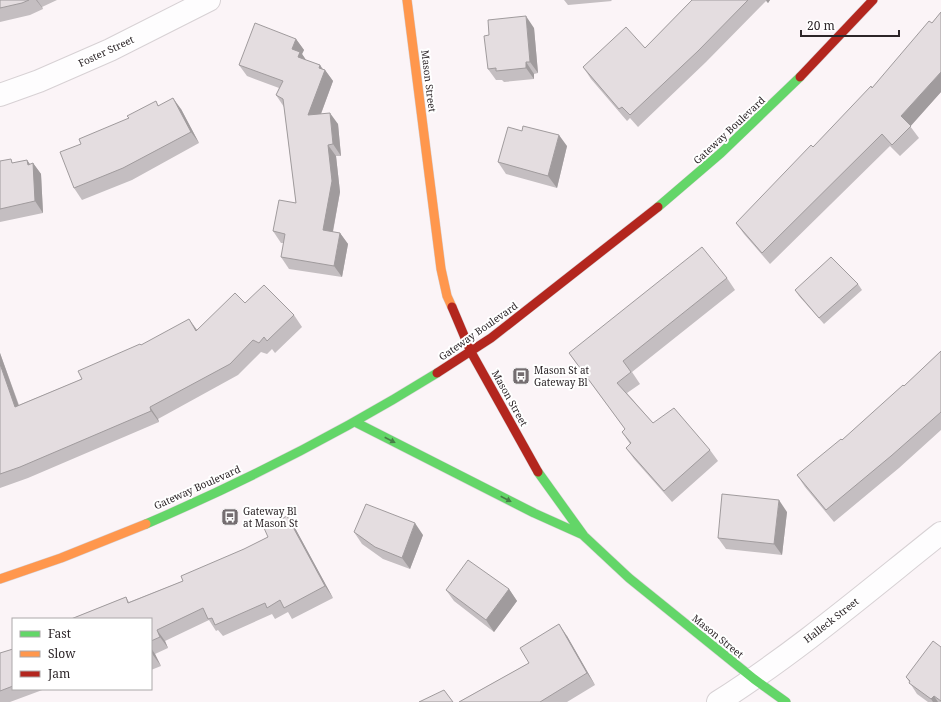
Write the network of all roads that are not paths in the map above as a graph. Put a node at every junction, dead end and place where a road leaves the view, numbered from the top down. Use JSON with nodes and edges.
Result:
{"nodes":[{"id":1,"x":209,"y":0,"type":"edge"},
{"id":2,"x":407,"y":0,"type":"edge"},
{"id":3,"x":873,"y":0,"type":"edge"},
{"id":4,"x":0,"y":95,"type":"edge"},
{"id":5,"x":471,"y":352,"type":"junction"},
{"id":6,"x":355,"y":422,"type":"junction"},
{"id":7,"x":941,"y":533,"type":"edge"},
{"id":8,"x":584,"y":536,"type":"junction"},
{"id":9,"x":0,"y":579,"type":"edge"},
{"id":10,"x":754,"y":679,"type":"junction"},
{"id":11,"x":718,"y":702,"type":"edge"},
{"id":12,"x":786,"y":702,"type":"edge"}],
"edges":[{"from":1,"to":4,"type":"street","name":"Foster Street"},
{"from":2,"to":5,"type":"street","name":"Mason Street"},
{"from":3,"to":5,"type":"street","name":"Gateway Boulevard"},
{"from":5,"to":6,"type":"street","name":"Gateway Boulevard"},
{"from":5,"to":8,"type":"street","name":"Mason Street"},
{"from":6,"to":8,"type":"street","one_way":true},
{"from":6,"to":9,"type":"street","name":"Gateway Boulevard"},
{"from":7,"to":10,"type":"street","name":"Halleck Street"},
{"from":8,"to":10,"type":"street","name":"Mason Street"},
{"from":10,"to":11,"type":"street","name":"Halleck Street"},
{"from":10,"to":12,"type":"street","name":"Mason Street"}]}
